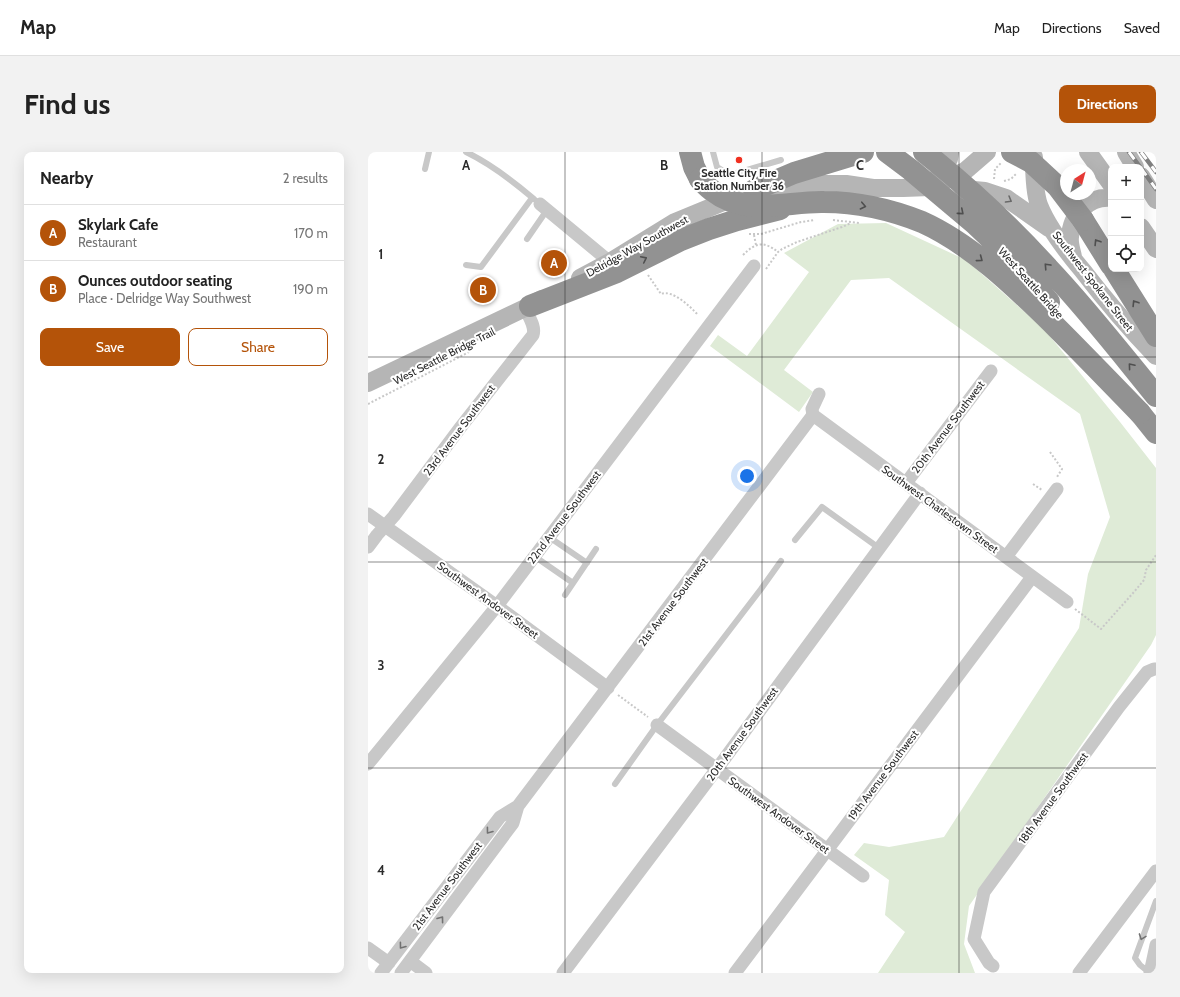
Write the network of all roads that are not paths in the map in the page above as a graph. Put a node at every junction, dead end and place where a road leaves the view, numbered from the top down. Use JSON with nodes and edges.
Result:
{"nodes":[{"id":1,"x":429,"y":152,"type":"edge"},
{"id":2,"x":466,"y":152,"type":"edge"},
{"id":3,"x":690,"y":152,"type":"edge"},
{"id":4,"x":713,"y":152,"type":"edge"},
{"id":5,"x":863,"y":152,"type":"edge"},
{"id":6,"x":887,"y":152,"type":"edge"},
{"id":7,"x":924,"y":152,"type":"edge"},
{"id":8,"x":950,"y":152,"type":"edge"},
{"id":9,"x":978,"y":152,"type":"edge"},
{"id":10,"x":987,"y":152,"type":"edge"},
{"id":11,"x":1034,"y":152,"type":"edge"},
{"id":12,"x":1088,"y":152,"type":"edge"},
{"id":13,"x":1126,"y":152,"type":"edge"},
{"id":14,"x":781,"y":160,"type":"dead end"},
{"id":15,"x":1012,"y":161,"type":"edge"},
{"id":16,"x":1133,"y":164,"type":"edge"},
{"id":17,"x":425,"y":169,"type":"dead end"},
{"id":18,"x":965,"y":171,"type":"junction"},
{"id":19,"x":1108,"y":180,"type":"edge"},
{"id":20,"x":1144,"y":181,"type":"edge"},
{"id":21,"x":930,"y":187,"type":"junction"},
{"id":22,"x":754,"y":190,"type":"junction"},
{"id":23,"x":1108,"y":198,"type":"edge"},
{"id":24,"x":1156,"y":200,"type":"edge"},
{"id":25,"x":540,"y":204,"type":"junction"},
{"id":26,"x":826,"y":214,"type":"junction"},
{"id":27,"x":1144,"y":231,"type":"edge"},
{"id":28,"x":1054,"y":232,"type":"junction"},
{"id":29,"x":527,"y":239,"type":"dead end"},
{"id":30,"x":1156,"y":249,"type":"edge"},
{"id":31,"x":1073,"y":259,"type":"junction"},
{"id":32,"x":1108,"y":260,"type":"edge"},
{"id":33,"x":610,"y":262,"type":"junction"},
{"id":34,"x":466,"y":265,"type":"dead end"},
{"id":35,"x":758,"y":269,"type":"road end"},
{"id":36,"x":1116,"y":272,"type":"edge"},
{"id":37,"x":527,"y":307,"type":"junction"},
{"id":38,"x":1156,"y":336,"type":"edge"},
{"id":39,"x":1156,"y":356,"type":"edge"},
{"id":40,"x":991,"y":371,"type":"dead end"},
{"id":41,"x":368,"y":382,"type":"edge"},
{"id":42,"x":819,"y":394,"type":"dead end"},
{"id":43,"x":1156,"y":396,"type":"edge"},
{"id":44,"x":1140,"y":413,"type":"junction"},
{"id":45,"x":813,"y":415,"type":"junction"},
{"id":46,"x":1156,"y":433,"type":"edge"},
{"id":47,"x":906,"y":483,"type":"junction"},
{"id":48,"x":1053,"y":487,"type":"road end"},
{"id":49,"x":920,"y":494,"type":"junction"},
{"id":50,"x":368,"y":514,"type":"edge"},
{"id":51,"x":385,"y":526,"type":"junction"},
{"id":52,"x":549,"y":537,"type":"junction"},
{"id":53,"x":795,"y":540,"type":"dead end"},
{"id":54,"x":368,"y":547,"type":"edge"},
{"id":55,"x":879,"y":548,"type":"junction"},
{"id":56,"x":596,"y":549,"type":"dead end"},
{"id":57,"x":534,"y":556,"type":"junction"},
{"id":58,"x":1006,"y":557,"type":"junction"},
{"id":59,"x":781,"y":561,"type":"dead end"},
{"id":60,"x":587,"y":563,"type":"junction"},
{"id":61,"x":1032,"y":577,"type":"junction"},
{"id":62,"x":573,"y":583,"type":"junction"},
{"id":63,"x":566,"y":595,"type":"dead end"},
{"id":64,"x":1069,"y":604,"type":"road end"},
{"id":65,"x":497,"y":606,"type":"junction"},
{"id":66,"x":1155,"y":669,"type":"edge"},
{"id":67,"x":611,"y":693,"type":"junction"},
{"id":68,"x":654,"y":722,"type":"junction"},
{"id":69,"x":368,"y":764,"type":"edge"},
{"id":70,"x":716,"y":769,"type":"junction"},
{"id":71,"x":614,"y":784,"type":"dead end"},
{"id":72,"x":518,"y":806,"type":"junction"},
{"id":73,"x":827,"y":850,"type":"junction"},
{"id":74,"x":1156,"y":871,"type":"edge"},
{"id":75,"x":863,"y":876,"type":"dead end"},
{"id":76,"x":1156,"y":901,"type":"edge"},
{"id":77,"x":1156,"y":945,"type":"edge"},
{"id":78,"x":368,"y":948,"type":"edge"},
{"id":79,"x":410,"y":961,"type":"junction"},
{"id":80,"x":993,"y":966,"type":"dead end"},
{"id":81,"x":385,"y":968,"type":"edge"},
{"id":82,"x":401,"y":973,"type":"edge"},
{"id":83,"x":426,"y":973,"type":"edge"},
{"id":84,"x":563,"y":973,"type":"edge"},
{"id":85,"x":734,"y":973,"type":"edge"},
{"id":86,"x":1079,"y":973,"type":"edge"},
{"id":87,"x":1150,"y":973,"type":"edge"}],
"edges":[{"from":1,"to":17,"type":"lane"},
{"from":2,"to":25,"type":"lane"},
{"from":3,"to":26,"type":"highway","bridge":true},
{"from":4,"to":14,"type":"lane"},
{"from":5,"to":22,"type":"highway"},
{"from":6,"to":44,"type":"highway","name":"West Seattle Bridge","one_way":true,"bridge":true},
{"from":43,"to":7,"type":"highway","name":"West Seattle Bridge","one_way":true,"bridge":true},
{"from":8,"to":21,"type":"main road"},
{"from":9,"to":18,"type":"main road"},
{"from":10,"to":18,"type":"main road","name":"Delridge Way Southwest"},
{"from":11,"to":28,"type":"main road","name":"Southwest Spokane Street"},
{"from":12,"to":19,"type":"main road"},
{"from":13,"to":16,"type":"main road"},
{"from":32,"to":15,"type":"highway","one_way":true,"bridge":true},
{"from":18,"to":21,"type":"main road","name":"Delridge Way Southwest"},
{"from":20,"to":24,"type":"main road"},
{"from":21,"to":22,"type":"main road","name":"Delridge Way Southwest"},
{"from":21,"to":28,"type":"main road","one_way":true},
{"from":22,"to":33,"type":"main road","name":"Delridge Way Southwest"},
{"from":23,"to":31,"type":"main road"},
{"from":25,"to":29,"type":"lane"},
{"from":25,"to":33,"type":"street"},
{"from":25,"to":34,"type":"lane"},
{"from":37,"to":26,"type":"highway","one_way":true,"bridge":true},
{"from":26,"to":44,"type":"highway","one_way":true,"bridge":true},
{"from":27,"to":30,"type":"main road"},
{"from":28,"to":31,"type":"main road","name":"Southwest Spokane Street"},
{"from":31,"to":39,"type":"main road","name":"Southwest Spokane Street"},
{"from":33,"to":37,"type":"main road","name":"Delridge Way Southwest"},
{"from":35,"to":52,"type":"street","name":"22nd Avenue Southwest"},
{"from":38,"to":36,"type":"highway","one_way":true},
{"from":37,"to":41,"type":"main road","name":"Delridge Way Southwest"},
{"from":37,"to":51,"type":"street","name":"23rd Avenue Southwest"},
{"from":40,"to":47,"type":"street","name":"20th Avenue Southwest"},
{"from":42,"to":45,"type":"street","name":"21st Avenue Southwest"},
{"from":44,"to":46,"type":"highway","name":"West Seattle Bridge"},
{"from":45,"to":47,"type":"street","name":"Southwest Charlestown Street"},
{"from":45,"to":67,"type":"street","name":"21st Avenue Southwest"},
{"from":47,"to":49,"type":"street","name":"Southwest Charlestown Street"},
{"from":48,"to":58,"type":"street"},
{"from":49,"to":55,"type":"street","name":"20th Avenue Southwest"},
{"from":49,"to":58,"type":"street","name":"Southwest Charlestown Street"},
{"from":50,"to":51,"type":"street","name":"Southwest Andover Street"},
{"from":51,"to":54,"type":"street","name":"23rd Avenue Southwest"},
{"from":51,"to":65,"type":"street","name":"Southwest Andover Street"},
{"from":52,"to":57,"type":"street","name":"22nd Avenue Southwest"},
{"from":52,"to":60,"type":"lane"},
{"from":53,"to":55,"type":"lane"},
{"from":55,"to":70,"type":"street","name":"20th Avenue Southwest"},
{"from":56,"to":60,"type":"lane"},
{"from":57,"to":62,"type":"lane"},
{"from":57,"to":65,"type":"street","name":"22nd Avenue Southwest"},
{"from":58,"to":61,"type":"street","name":"Southwest Charlestown Street"},
{"from":59,"to":68,"type":"lane"},
{"from":60,"to":62,"type":"lane"},
{"from":61,"to":64,"type":"street","name":"Southwest Charlestown Street"},
{"from":61,"to":73,"type":"street","name":"19th Avenue Southwest"},
{"from":62,"to":63,"type":"lane"},
{"from":65,"to":67,"type":"street","name":"Southwest Andover Street"},
{"from":65,"to":69,"type":"street","name":"22nd Avenue Southwest"},
{"from":66,"to":80,"type":"street","name":"18th Avenue Southwest"},
{"from":67,"to":72,"type":"street","name":"21st Avenue Southwest"},
{"from":68,"to":70,"type":"street","name":"Southwest Andover Street"},
{"from":68,"to":71,"type":"lane"},
{"from":70,"to":73,"type":"street","name":"Southwest Andover Street"},
{"from":70,"to":84,"type":"street","name":"20th Avenue Southwest"},
{"from":79,"to":72,"type":"street","name":"21st Avenue Southwest","one_way":true},
{"from":72,"to":81,"type":"street","name":"21st Avenue Southwest","one_way":true},
{"from":73,"to":75,"type":"street","name":"Southwest Andover Street"},
{"from":73,"to":85,"type":"street","name":"19th Avenue Southwest"},
{"from":74,"to":86,"type":"street"},
{"from":76,"to":87,"type":"lane","one_way":true},
{"from":77,"to":87,"type":"street"},
{"from":78,"to":81,"type":"street"},
{"from":79,"to":82,"type":"street","name":"21st Avenue Southwest"},
{"from":79,"to":83,"type":"street"}]}
